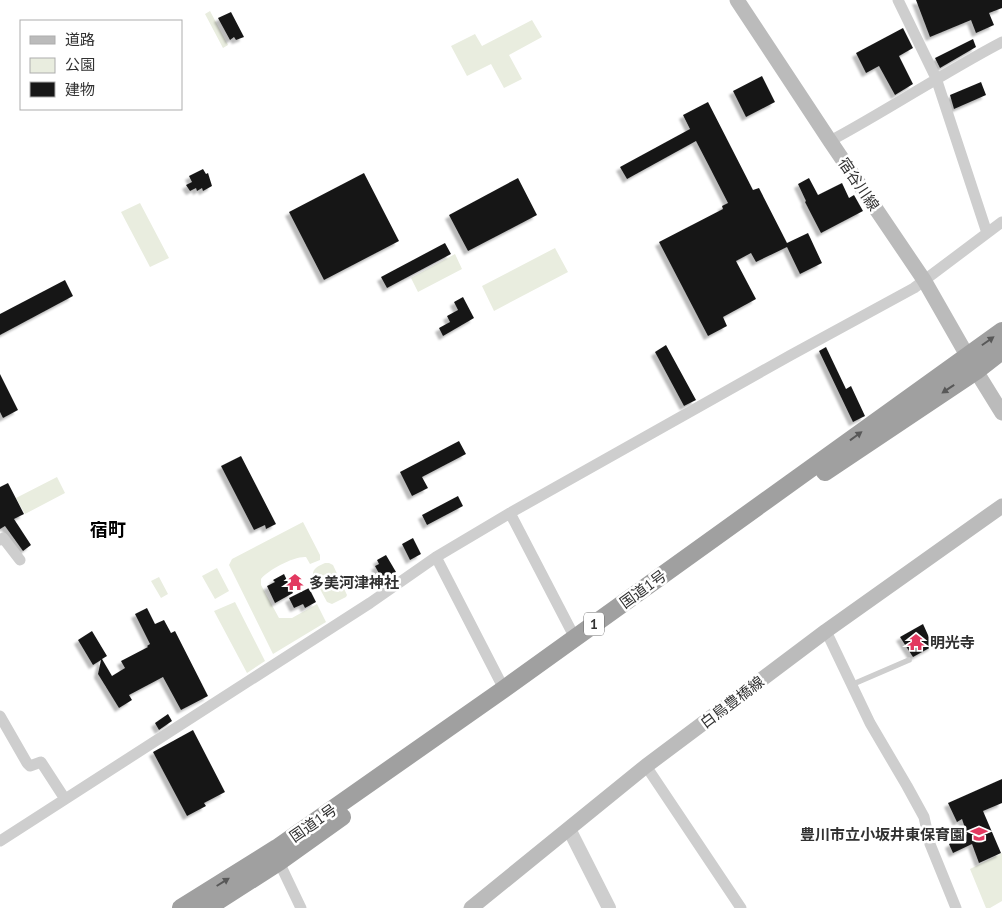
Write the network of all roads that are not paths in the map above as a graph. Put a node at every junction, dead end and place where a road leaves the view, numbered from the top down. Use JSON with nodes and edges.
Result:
{"nodes":[{"id":1,"x":737,"y":0,"type":"edge"},
{"id":2,"x":898,"y":0,"type":"edge"},
{"id":3,"x":1002,"y":42,"type":"edge"},
{"id":4,"x":936,"y":78,"type":"junction"},
{"id":5,"x":830,"y":141,"type":"junction"},
{"id":6,"x":1002,"y":222,"type":"edge"},
{"id":7,"x":987,"y":233,"type":"junction"},
{"id":8,"x":924,"y":280,"type":"junction"},
{"id":9,"x":1002,"y":331,"type":"edge"},
{"id":10,"x":1002,"y":351,"type":"edge"},
{"id":11,"x":972,"y":363,"type":"junction"},
{"id":12,"x":1002,"y":413,"type":"edge"},
{"id":13,"x":1002,"y":506,"type":"edge"},
{"id":14,"x":510,"y":513,"type":"junction"},
{"id":15,"x":0,"y":540,"type":"edge"},
{"id":16,"x":436,"y":557,"type":"junction"},
{"id":17,"x":20,"y":560,"type":"dead end"},
{"id":18,"x":826,"y":631,"type":"junction"},
{"id":19,"x":575,"y":638,"type":"junction"},
{"id":20,"x":908,"y":660,"type":"dead end"},
{"id":21,"x":851,"y":685,"type":"junction"},
{"id":22,"x":504,"y":689,"type":"junction"},
{"id":23,"x":0,"y":716,"type":"edge"},
{"id":24,"x":646,"y":766,"type":"junction"},
{"id":25,"x":65,"y":799,"type":"junction"},
{"id":26,"x":569,"y":829,"type":"junction"},
{"id":27,"x":0,"y":841,"type":"edge"},
{"id":28,"x":279,"y":862,"type":"junction"},
{"id":29,"x":181,"y":908,"type":"edge"},
{"id":30,"x":207,"y":908,"type":"edge"},
{"id":31,"x":302,"y":908,"type":"edge"},
{"id":32,"x":471,"y":908,"type":"edge"},
{"id":33,"x":609,"y":908,"type":"edge"},
{"id":34,"x":741,"y":908,"type":"edge"},
{"id":35,"x":956,"y":908,"type":"edge"}],
"edges":[{"from":1,"to":5,"type":"main road","name":"宿谷川線"},
{"from":2,"to":4,"type":"street"},
{"from":3,"to":4,"type":"street"},
{"from":4,"to":5,"type":"street"},
{"from":4,"to":7,"type":"street"},
{"from":5,"to":8,"type":"main road","name":"宿谷川線"},
{"from":6,"to":7,"type":"street"},
{"from":7,"to":8,"type":"street"},
{"from":8,"to":11,"type":"main road","name":"宿谷川線"},
{"from":8,"to":14,"type":"street"},
{"from":11,"to":9,"type":"highway","name":"国道1号","number":"1","one_way":true},
{"from":10,"to":11,"type":"highway","name":"国道1号","number":"1"},
{"from":11,"to":12,"type":"main road","name":"宿谷川線"},
{"from":19,"to":11,"type":"highway","name":"国道1号","number":"1","one_way":true},
{"from":11,"to":28,"type":"highway","name":"国道1号","number":"1","one_way":true},
{"from":13,"to":18,"type":"main road","name":"白鳥豊橋線"},
{"from":14,"to":16,"type":"street"},
{"from":14,"to":19,"type":"street"},
{"from":15,"to":17,"type":"street"},
{"from":16,"to":22,"type":"street"},
{"from":16,"to":25,"type":"street"},
{"from":18,"to":21,"type":"street"},
{"from":18,"to":24,"type":"main road","name":"白鳥豊橋線"},
{"from":19,"to":22,"type":"highway","name":"国道1号","number":"1"},
{"from":20,"to":21,"type":"lane"},
{"from":21,"to":35,"type":"street"},
{"from":29,"to":22,"type":"highway","name":"国道1号","number":"1","one_way":true},
{"from":23,"to":25,"type":"street"},
{"from":24,"to":26,"type":"main road","name":"白鳥豊橋線"},
{"from":24,"to":34,"type":"street"},
{"from":25,"to":27,"type":"street"},
{"from":26,"to":32,"type":"main road","name":"白鳥豊橋線"},
{"from":26,"to":33,"type":"street"},
{"from":28,"to":30,"type":"highway","name":"国道1号","number":"1"},
{"from":28,"to":31,"type":"street"}]}
